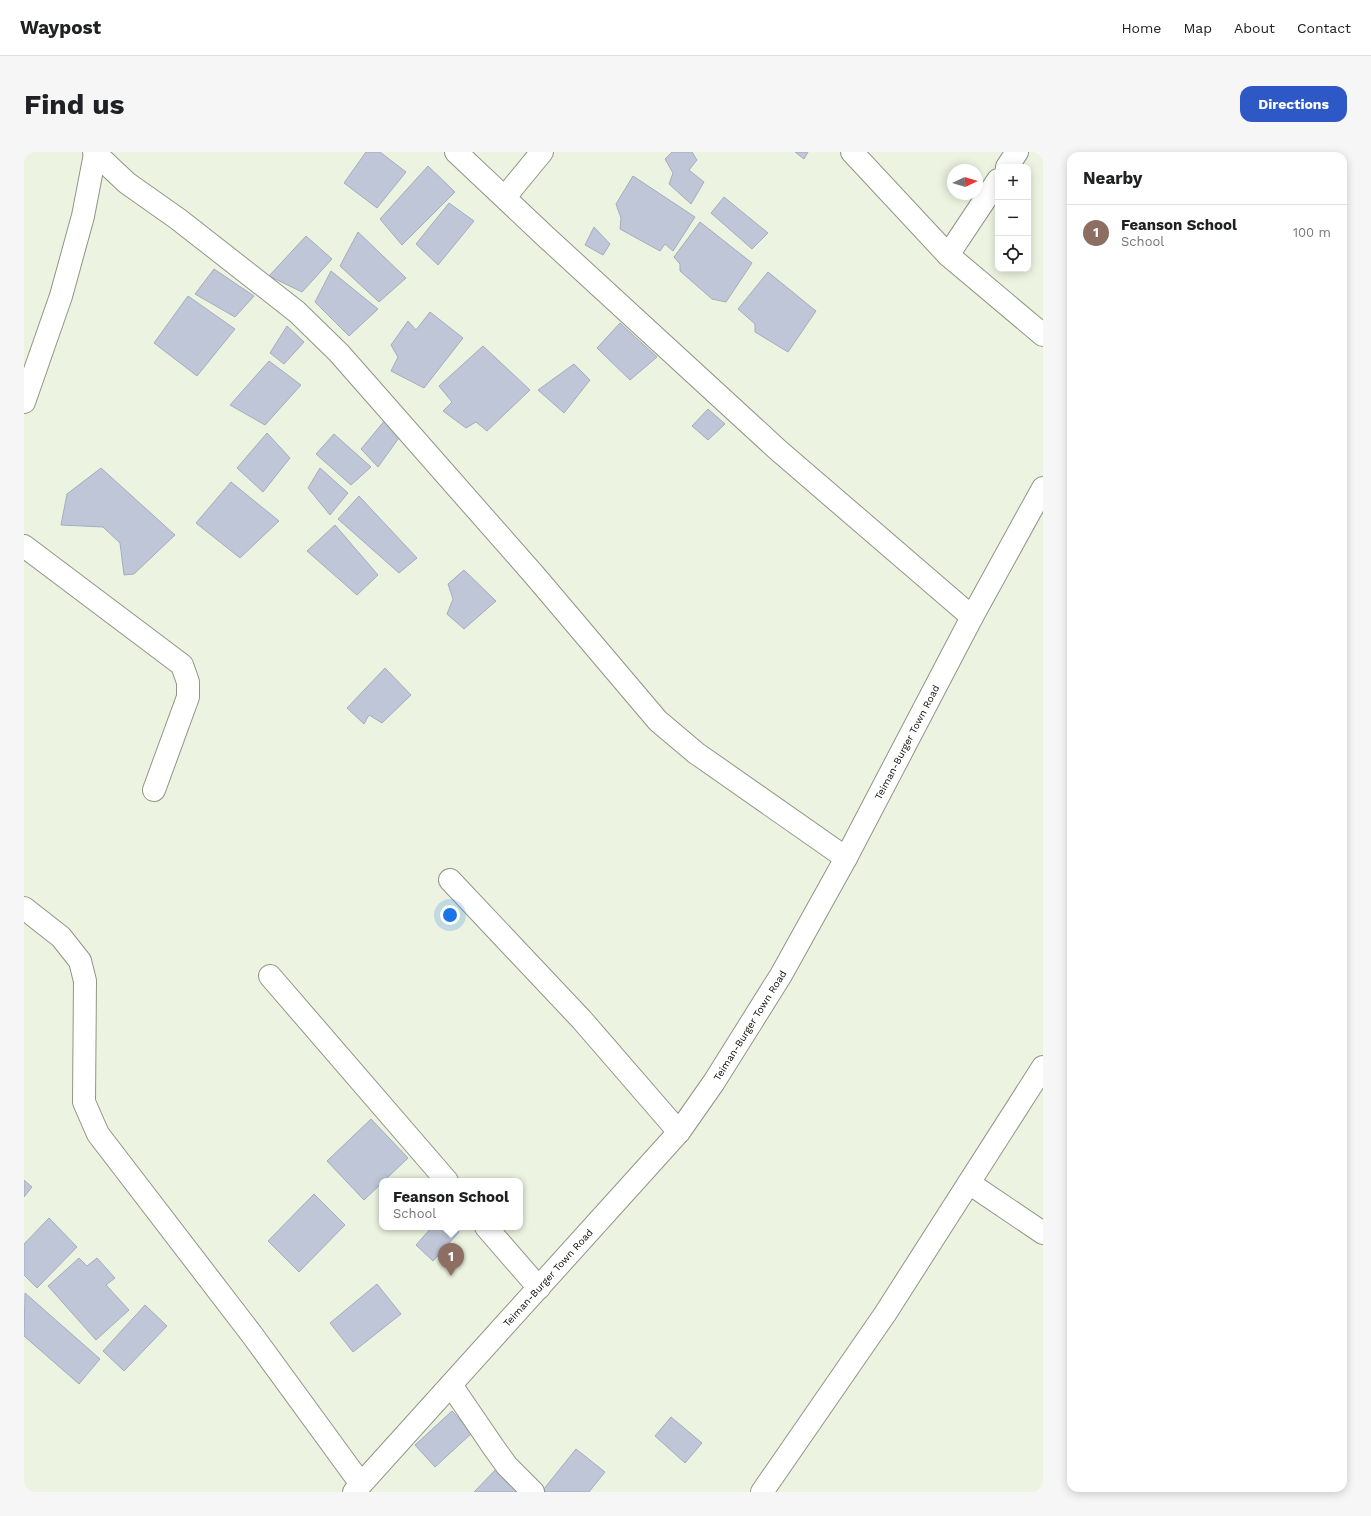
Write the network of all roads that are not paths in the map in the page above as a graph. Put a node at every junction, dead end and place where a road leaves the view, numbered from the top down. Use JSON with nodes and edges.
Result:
{"nodes":[{"id":1,"x":456,"y":152,"type":"edge"},
{"id":2,"x":542,"y":152,"type":"edge"},
{"id":3,"x":852,"y":152,"type":"edge"},
{"id":4,"x":1017,"y":152,"type":"edge"},
{"id":5,"x":94,"y":153,"type":"edge"},
{"id":6,"x":1009,"y":164,"type":"edge"},
{"id":7,"x":995,"y":184,"type":"edge"},
{"id":8,"x":505,"y":197,"type":"junction"},
{"id":9,"x":948,"y":255,"type":"junction"},
{"id":10,"x":1043,"y":335,"type":"edge"},
{"id":11,"x":24,"y":402,"type":"edge"},
{"id":12,"x":1043,"y":488,"type":"edge"},
{"id":13,"x":24,"y":546,"type":"edge"},
{"id":14,"x":972,"y":617,"type":"junction"},
{"id":15,"x":154,"y":790,"type":"dead end"},
{"id":16,"x":846,"y":858,"type":"junction"},
{"id":17,"x":450,"y":880,"type":"dead end"},
{"id":18,"x":24,"y":908,"type":"edge"},
{"id":19,"x":270,"y":976,"type":"dead end"},
{"id":20,"x":1043,"y":1067,"type":"edge"},
{"id":21,"x":679,"y":1132,"type":"junction"},
{"id":22,"x":444,"y":1178,"type":"edge"},
{"id":23,"x":969,"y":1183,"type":"junction"},
{"id":24,"x":489,"y":1230,"type":"edge"},
{"id":25,"x":1043,"y":1233,"type":"edge"},
{"id":26,"x":539,"y":1288,"type":"junction"},
{"id":27,"x":450,"y":1385,"type":"junction"},
{"id":28,"x":358,"y":1488,"type":"edge"},
{"id":29,"x":533,"y":1492,"type":"edge"},
{"id":30,"x":762,"y":1492,"type":"edge"}],
"edges":[{"from":1,"to":8,"type":"street"},
{"from":2,"to":8,"type":"street"},
{"from":3,"to":9,"type":"street"},
{"from":4,"to":6,"type":"street"},
{"from":5,"to":11,"type":"street"},
{"from":5,"to":16,"type":"street"},
{"from":7,"to":9,"type":"street"},
{"from":8,"to":14,"type":"street"},
{"from":9,"to":10,"type":"street"},
{"from":12,"to":14,"type":"street","name":"Teiman-Burger Town Road"},
{"from":13,"to":15,"type":"street"},
{"from":14,"to":16,"type":"street","name":"Teiman-Burger Town Road"},
{"from":16,"to":21,"type":"street","name":"Teiman-Burger Town Road"},
{"from":17,"to":21,"type":"street"},
{"from":18,"to":28,"type":"street"},
{"from":19,"to":22,"type":"street"},
{"from":20,"to":23,"type":"street"},
{"from":21,"to":26,"type":"street","name":"Teiman-Burger Town Road"},
{"from":23,"to":25,"type":"street"},
{"from":23,"to":30,"type":"street"},
{"from":24,"to":26,"type":"street"},
{"from":26,"to":27,"type":"street","name":"Teiman-Burger Town Road"},
{"from":27,"to":28,"type":"street","name":"Teiman-Burger Town Road"},
{"from":27,"to":29,"type":"street"}]}
